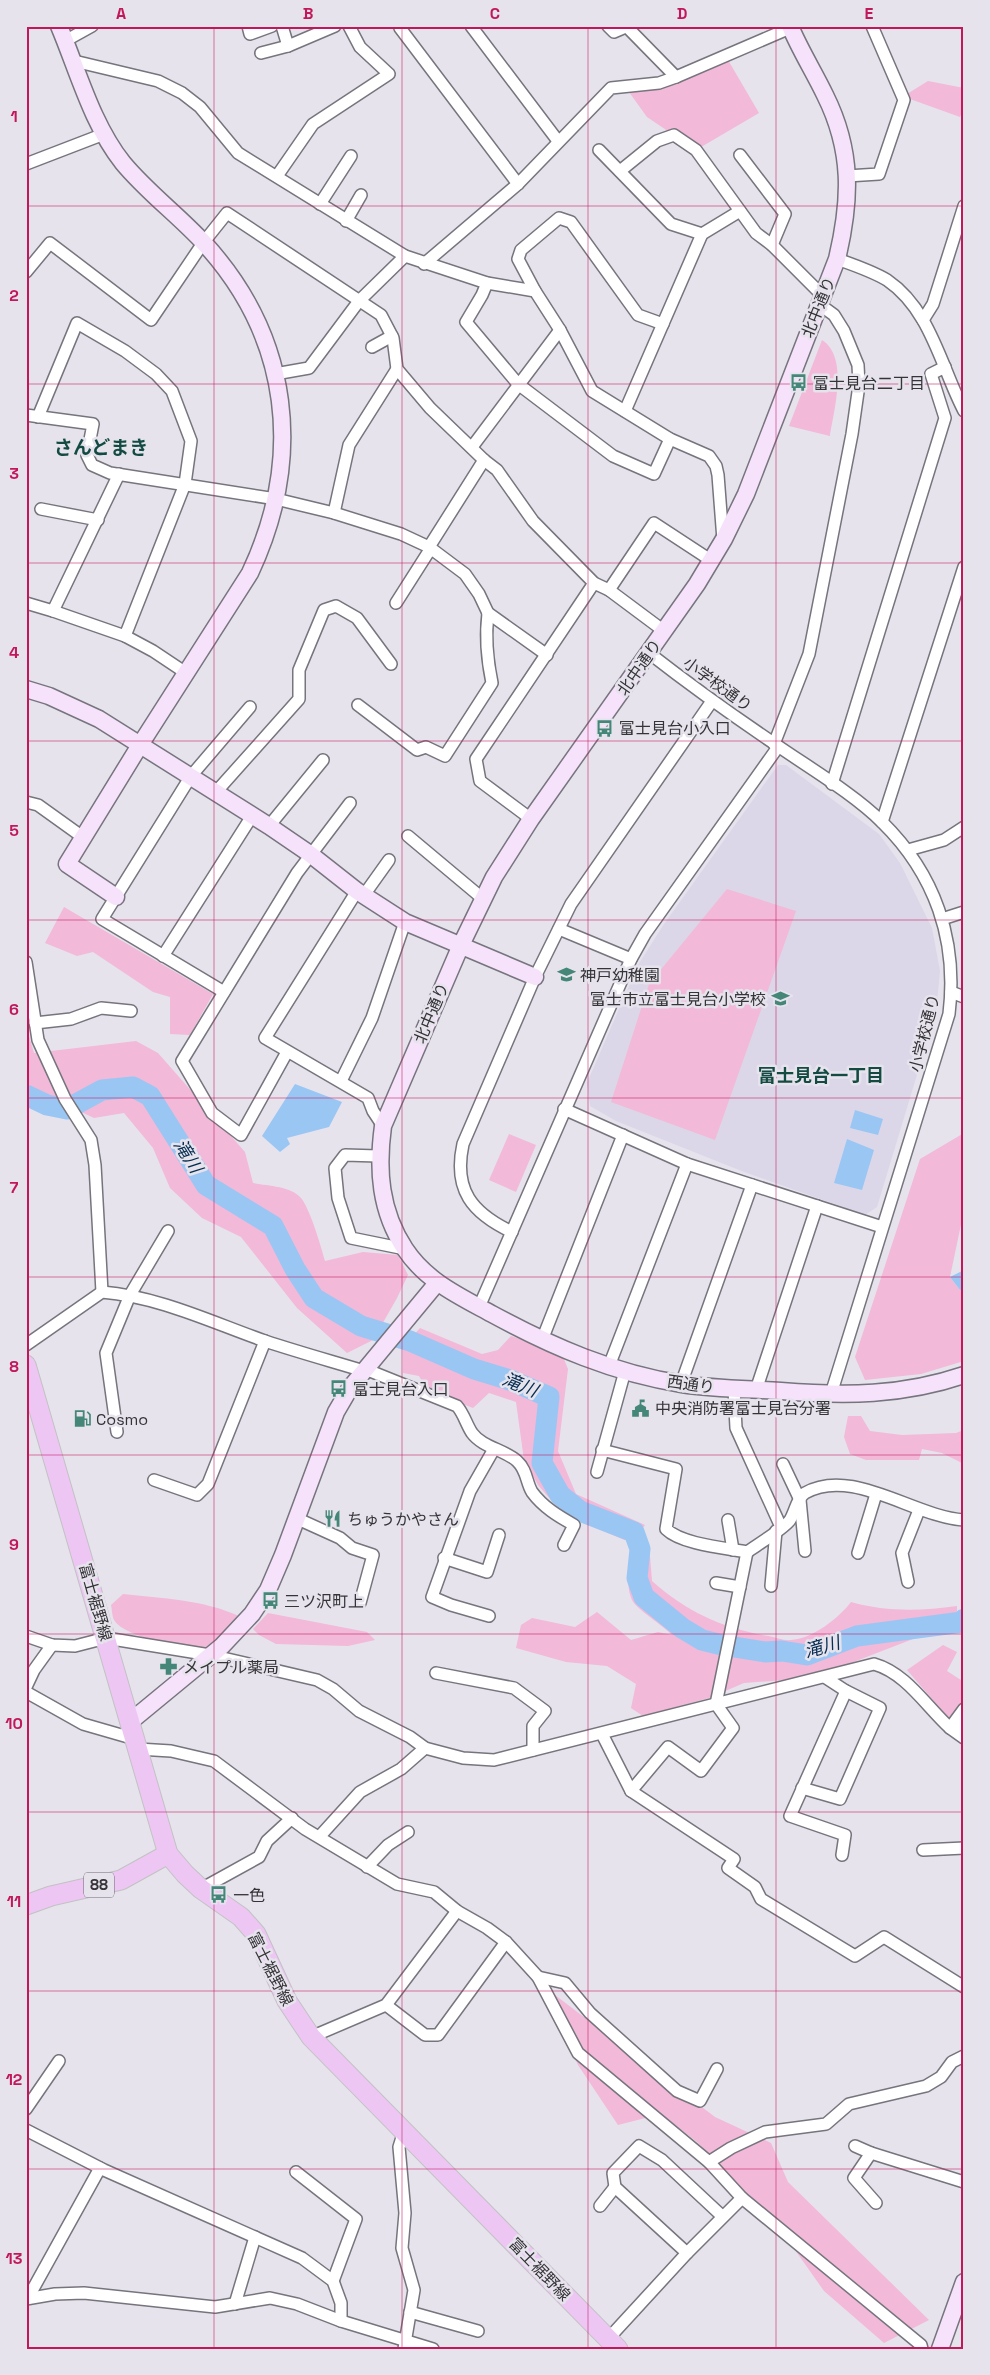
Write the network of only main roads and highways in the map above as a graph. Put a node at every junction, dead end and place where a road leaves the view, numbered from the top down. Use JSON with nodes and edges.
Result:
{"nodes":[{"id":1,"x":27,"y":1368,"type":"edge"},
{"id":2,"x":168,"y":1854,"type":"junction"},
{"id":3,"x":26,"y":1905,"type":"edge"},
{"id":4,"x":613,"y":2344,"type":"edge"}],
"edges":[{"from":1,"to":2,"type":"main road","name":"富士裾野線"},
{"from":2,"to":3,"type":"main road","number":"88"},
{"from":2,"to":4,"type":"main road","name":"富士裾野線"}]}
